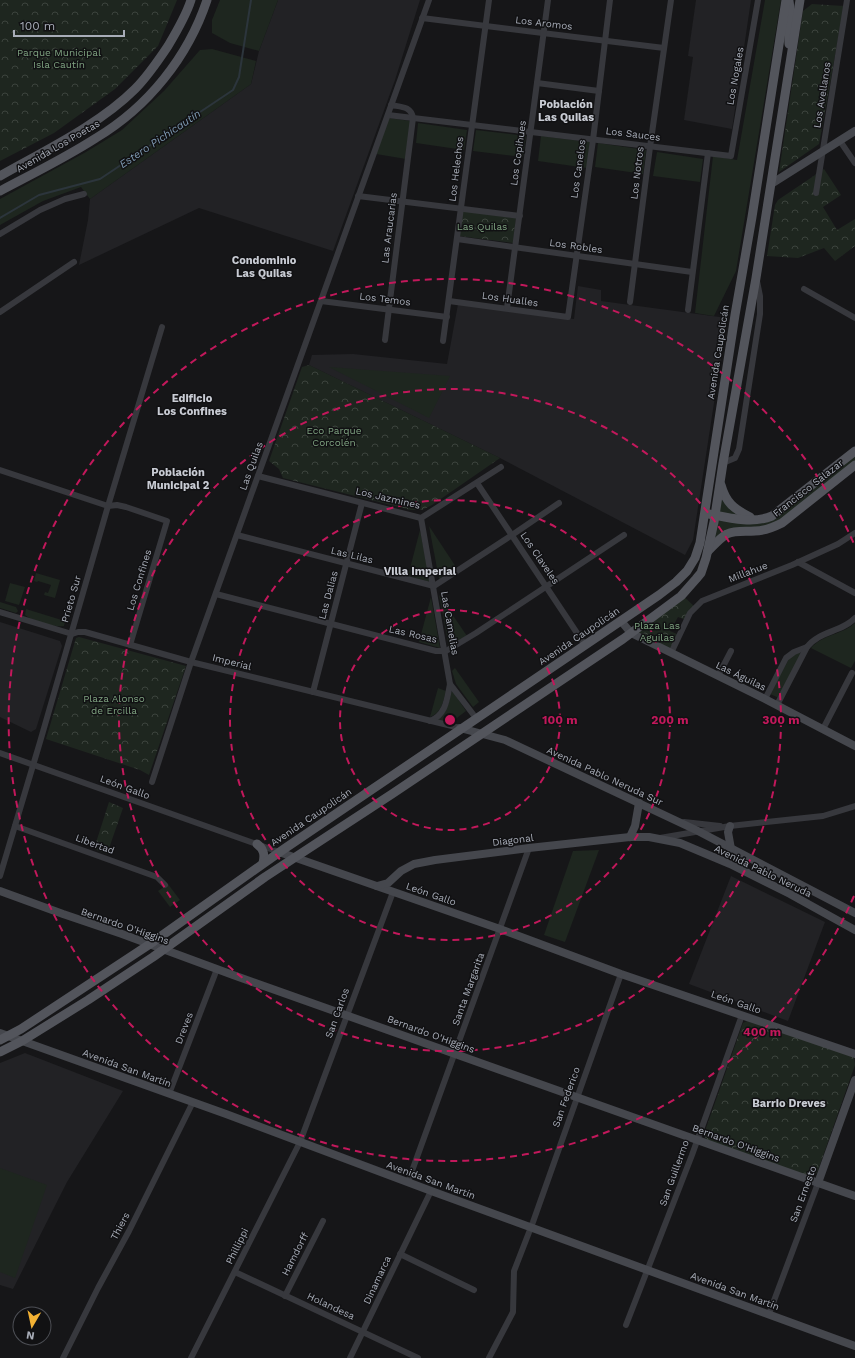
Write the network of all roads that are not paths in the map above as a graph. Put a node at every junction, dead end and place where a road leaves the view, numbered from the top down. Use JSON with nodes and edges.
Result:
{"nodes":[{"id":1,"x":191,"y":0,"type":"edge"},
{"id":2,"x":207,"y":0,"type":"edge"},
{"id":3,"x":429,"y":0,"type":"edge"},
{"id":4,"x":489,"y":0,"type":"edge"},
{"id":5,"x":548,"y":0,"type":"edge"},
{"id":6,"x":610,"y":0,"type":"edge"},
{"id":7,"x":671,"y":0,"type":"edge"},
{"id":8,"x":758,"y":0,"type":"edge"},
{"id":9,"x":787,"y":0,"type":"edge"},
{"id":10,"x":800,"y":0,"type":"edge"},
{"id":11,"x":847,"y":0,"type":"edge"},
{"id":12,"x":422,"y":18,"type":"junction"},
{"id":13,"x":486,"y":26,"type":"junction"},
{"id":14,"x":544,"y":33,"type":"junction"},
{"id":15,"x":605,"y":41,"type":"junction"},
{"id":16,"x":664,"y":48,"type":"junction"},
{"id":17,"x":791,"y":59,"type":"junction"},
{"id":18,"x":537,"y":83,"type":"junction"},
{"id":19,"x":599,"y":91,"type":"junction"},
{"id":20,"x":391,"y":105,"type":"junction"},
{"id":21,"x":388,"y":115,"type":"junction"},
{"id":22,"x":413,"y":118,"type":"junction"},
{"id":23,"x":472,"y":125,"type":"junction"},
{"id":24,"x":855,"y":131,"type":"edge"},
{"id":25,"x":530,"y":132,"type":"junction"},
{"id":26,"x":593,"y":140,"type":"junction"},
{"id":27,"x":840,"y":141,"type":"junction"},
{"id":28,"x":650,"y":146,"type":"junction"},
{"id":29,"x":823,"y":151,"type":"junction"},
{"id":30,"x":708,"y":154,"type":"junction"},
{"id":31,"x":731,"y":156,"type":"joint"},
{"id":32,"x":855,"y":163,"type":"edge"},
{"id":33,"x":760,"y":164,"type":"junction"},
{"id":34,"x":0,"y":176,"type":"edge"},
{"id":35,"x":771,"y":184,"type":"junction"},
{"id":36,"x":0,"y":191,"type":"edge"},
{"id":37,"x":816,"y":193,"type":"dead end"},
{"id":38,"x":84,"y":194,"type":"dead end"},
{"id":39,"x":358,"y":196,"type":"junction"},
{"id":40,"x":403,"y":202,"type":"junction"},
{"id":41,"x":461,"y":209,"type":"junction"},
{"id":42,"x":753,"y":213,"type":"junction"},
{"id":43,"x":520,"y":216,"type":"junction"},
{"id":44,"x":0,"y":234,"type":"edge"},
{"id":45,"x":457,"y":239,"type":"junction"},
{"id":46,"x":515,"y":247,"type":"junction"},
{"id":47,"x":576,"y":256,"type":"junction"},
{"id":48,"x":74,"y":262,"type":"dead end"},
{"id":49,"x":635,"y":264,"type":"junction"},
{"id":50,"x":692,"y":272,"type":"junction"},
{"id":51,"x":756,"y":278,"type":"junction"},
{"id":52,"x":804,"y":289,"type":"dead end"},
{"id":53,"x":321,"y":301,"type":"junction"},
{"id":54,"x":449,"y":301,"type":"junction"},
{"id":55,"x":630,"y":302,"type":"dead end"},
{"id":56,"x":507,"y":308,"type":"junction"},
{"id":57,"x":389,"y":310,"type":"junction"},
{"id":58,"x":688,"y":310,"type":"dead end"},
{"id":59,"x":0,"y":312,"type":"edge"},
{"id":60,"x":735,"y":315,"type":"junction"},
{"id":61,"x":447,"y":317,"type":"junction"},
{"id":62,"x":568,"y":317,"type":"joint"},
{"id":63,"x":855,"y":318,"type":"edge"},
{"id":64,"x":162,"y":327,"type":"dead end"},
{"id":65,"x":746,"y":335,"type":"junction"},
{"id":66,"x":385,"y":340,"type":"dead end"},
{"id":67,"x":443,"y":341,"type":"dead end"},
{"id":68,"x":855,"y":451,"type":"edge"},
{"id":69,"x":723,"y":463,"type":"junction"},
{"id":70,"x":855,"y":465,"type":"edge"},
{"id":71,"x":501,"y":468,"type":"dead end"},
{"id":72,"x":0,"y":470,"type":"edge"},
{"id":73,"x":258,"y":476,"type":"junction"},
{"id":74,"x":720,"y":482,"type":"junction"},
{"id":75,"x":477,"y":483,"type":"junction"},
{"id":76,"x":362,"y":503,"type":"junction"},
{"id":77,"x":559,"y":503,"type":"dead end"},
{"id":78,"x":108,"y":506,"type":"junction"},
{"id":79,"x":704,"y":513,"type":"junction"},
{"id":80,"x":715,"y":515,"type":"junction"},
{"id":81,"x":421,"y":518,"type":"junction"},
{"id":82,"x":755,"y":520,"type":"junction"},
{"id":83,"x":855,"y":533,"type":"edge"},
{"id":84,"x":237,"y":535,"type":"junction"},
{"id":85,"x":512,"y":535,"type":"junction"},
{"id":86,"x":624,"y":535,"type":"dead end"},
{"id":87,"x":708,"y":551,"type":"junction"},
{"id":88,"x":798,"y":562,"type":"junction"},
{"id":89,"x":346,"y":564,"type":"junction"},
{"id":90,"x":434,"y":586,"type":"junction"},
{"id":91,"x":547,"y":587,"type":"junction"},
{"id":92,"x":855,"y":593,"type":"edge"},
{"id":93,"x":216,"y":594,"type":"junction"},
{"id":94,"x":0,"y":612,"type":"edge"},
{"id":95,"x":855,"y":618,"type":"edge"},
{"id":96,"x":621,"y":621,"type":"junction"},
{"id":97,"x":331,"y":624,"type":"junction"},
{"id":98,"x":631,"y":633,"type":"junction"},
{"id":99,"x":72,"y":634,"type":"junction"},
{"id":100,"x":130,"y":645,"type":"junction"},
{"id":101,"x":585,"y":645,"type":"junction"},
{"id":102,"x":807,"y":646,"type":"junction"},
{"id":103,"x":446,"y":651,"type":"junction"},
{"id":104,"x":731,"y":651,"type":"dead end"},
{"id":105,"x":671,"y":653,"type":"junction"},
{"id":106,"x":191,"y":662,"type":"junction"},
{"id":107,"x":852,"y":673,"type":"dead end"},
{"id":108,"x":718,"y":676,"type":"junction"},
{"id":109,"x":450,"y":684,"type":"junction"},
{"id":110,"x":313,"y":692,"type":"junction"},
{"id":111,"x":765,"y":699,"type":"junction"},
{"id":112,"x":777,"y":705,"type":"junction"},
{"id":113,"x":476,"y":718,"type":"junction"},
{"id":114,"x":430,"y":721,"type":"junction"},
{"id":115,"x":499,"y":722,"type":"junction"},
{"id":116,"x":460,"y":728,"type":"junction"},
{"id":117,"x":823,"y":729,"type":"junction"},
{"id":118,"x":482,"y":734,"type":"junction"},
{"id":119,"x":505,"y":740,"type":"junction"},
{"id":120,"x":855,"y":746,"type":"edge"},
{"id":121,"x":0,"y":753,"type":"edge"},
{"id":122,"x":34,"y":764,"type":"junction"},
{"id":123,"x":152,"y":782,"type":"dead end"},
{"id":124,"x":639,"y":803,"type":"junction"},
{"id":125,"x":855,"y":806,"type":"edge"},
{"id":126,"x":676,"y":821,"type":"junction"},
{"id":127,"x":15,"y":826,"type":"junction"},
{"id":128,"x":730,"y":826,"type":"junction"},
{"id":129,"x":698,"y":831,"type":"junction"},
{"id":130,"x":630,"y":837,"type":"junction"},
{"id":131,"x":659,"y":838,"type":"junction"},
{"id":132,"x":257,"y":844,"type":"junction"},
{"id":133,"x":529,"y":848,"type":"junction"},
{"id":134,"x":731,"y":849,"type":"junction"},
{"id":135,"x":279,"y":852,"type":"junction"},
{"id":136,"x":296,"y":858,"type":"junction"},
{"id":137,"x":263,"y":863,"type":"junction"},
{"id":138,"x":0,"y":876,"type":"edge"},
{"id":139,"x":165,"y":885,"type":"dead end"},
{"id":140,"x":377,"y":886,"type":"junction"},
{"id":141,"x":0,"y":891,"type":"edge"},
{"id":142,"x":393,"y":892,"type":"junction"},
{"id":143,"x":855,"y":913,"type":"edge"},
{"id":144,"x":500,"y":929,"type":"junction"},
{"id":145,"x":855,"y":930,"type":"edge"},
{"id":146,"x":150,"y":944,"type":"junction"},
{"id":147,"x":164,"y":950,"type":"junction"},
{"id":148,"x":217,"y":969,"type":"junction"},
{"id":149,"x":621,"y":974,"type":"junction"},
{"id":150,"x":347,"y":1015,"type":"junction"},
{"id":151,"x":742,"y":1015,"type":"junction"},
{"id":152,"x":4,"y":1035,"type":"edge"},
{"id":153,"x":0,"y":1040,"type":"edge"},
{"id":154,"x":22,"y":1041,"type":"junction"},
{"id":155,"x":0,"y":1052,"type":"edge"},
{"id":156,"x":455,"y":1053,"type":"junction"},
{"id":157,"x":855,"y":1054,"type":"edge"},
{"id":158,"x":855,"y":1080,"type":"edge"},
{"id":159,"x":169,"y":1094,"type":"junction"},
{"id":160,"x":576,"y":1097,"type":"junction"},
{"id":161,"x":193,"y":1102,"type":"junction"},
{"id":162,"x":697,"y":1140,"type":"junction"},
{"id":163,"x":300,"y":1142,"type":"junction"},
{"id":164,"x":408,"y":1182,"type":"junction"},
{"id":165,"x":818,"y":1183,"type":"junction"},
{"id":166,"x":431,"y":1191,"type":"junction"},
{"id":167,"x":855,"y":1196,"type":"edge"},
{"id":168,"x":323,"y":1221,"type":"dead end"},
{"id":169,"x":531,"y":1227,"type":"junction"},
{"id":170,"x":400,"y":1254,"type":"junction"},
{"id":171,"x":648,"y":1270,"type":"junction"},
{"id":172,"x":235,"y":1272,"type":"junction"},
{"id":173,"x":474,"y":1290,"type":"dead end"},
{"id":174,"x":285,"y":1296,"type":"junction"},
{"id":175,"x":769,"y":1314,"type":"junction"},
{"id":176,"x":626,"y":1325,"type":"dead end"},
{"id":177,"x":363,"y":1332,"type":"junction"},
{"id":178,"x":855,"y":1346,"type":"edge"},
{"id":179,"x":62,"y":1358,"type":"edge"},
{"id":180,"x":191,"y":1358,"type":"edge"},
{"id":181,"x":350,"y":1358,"type":"edge"},
{"id":182,"x":418,"y":1358,"type":"edge"},
{"id":183,"x":489,"y":1358,"type":"edge"}],
"edges":[{"from":1,"to":34,"type":"main road","name":"Avenida Los Poetas"},
{"from":2,"to":36,"type":"main road","name":"Avenida Los Poetas"},
{"from":3,"to":12,"type":"street","name":"Las Quilas"},
{"from":4,"to":13,"type":"street","name":"Los Helechos"},
{"from":5,"to":14,"type":"street","name":"Los Copihues"},
{"from":6,"to":15,"type":"street","name":"Los Canelos"},
{"from":7,"to":16,"type":"street","name":"Los Notros"},
{"from":8,"to":31,"type":"street","name":"Los Nogales"},
{"from":9,"to":17,"type":"main road"},
{"from":9,"to":33,"type":"main road","name":"Avenida Caupolicán"},
{"from":10,"to":17,"type":"main road"},
{"from":11,"to":29,"type":"street","name":"Los Avellanos"},
{"from":12,"to":13,"type":"street","name":"Los Aromos"},
{"from":12,"to":20,"type":"street","name":"Las Quilas"},
{"from":13,"to":14,"type":"street","name":"Los Aromos"},
{"from":13,"to":23,"type":"street","name":"Los Helechos"},
{"from":14,"to":15,"type":"street","name":"Los Aromos"},
{"from":14,"to":18,"type":"street","name":"Los Copihues"},
{"from":15,"to":16,"type":"street","name":"Los Aromos"},
{"from":15,"to":19,"type":"street","name":"Los Canelos"},
{"from":16,"to":28,"type":"street","name":"Los Notros"},
{"from":17,"to":35,"type":"main road"},
{"from":18,"to":19,"type":"street"},
{"from":18,"to":25,"type":"street","name":"Los Copihues"},
{"from":19,"to":26,"type":"street","name":"Los Canelos"},
{"from":20,"to":21,"type":"street","name":"Las Quilas"},
{"from":20,"to":22,"type":"street"},
{"from":21,"to":22,"type":"street","name":"Los Sauces"},
{"from":21,"to":39,"type":"street","name":"Las Quilas"},
{"from":22,"to":23,"type":"street","name":"Los Sauces"},
{"from":22,"to":40,"type":"street","name":"Las Araucarias"},
{"from":23,"to":25,"type":"street","name":"Los Sauces"},
{"from":23,"to":41,"type":"street","name":"Los Helechos"},
{"from":24,"to":27,"type":"main road"},
{"from":25,"to":26,"type":"street","name":"Los Sauces"},
{"from":25,"to":43,"type":"street","name":"Los Copihues"},
{"from":26,"to":28,"type":"street","name":"Los Sauces"},
{"from":26,"to":47,"type":"street","name":"Los Canelos"},
{"from":27,"to":29,"type":"main road"},
{"from":27,"to":32,"type":"street"},
{"from":28,"to":30,"type":"street","name":"Los Sauces"},
{"from":28,"to":49,"type":"street","name":"Los Notros"},
{"from":29,"to":35,"type":"main road"},
{"from":29,"to":37,"type":"street","name":"Los Avellanos"},
{"from":30,"to":31,"type":"street","name":"Los Sauces"},
{"from":30,"to":50,"type":"street"},
{"from":33,"to":35,"type":"main road"},
{"from":33,"to":42,"type":"main road","name":"Avenida Caupolicán"},
{"from":35,"to":42,"type":"main road"},
{"from":35,"to":51,"type":"main road"},
{"from":38,"to":44,"type":"street"},
{"from":39,"to":40,"type":"street"},
{"from":39,"to":53,"type":"street","name":"Las Quilas"},
{"from":40,"to":41,"type":"street"},
{"from":40,"to":57,"type":"street","name":"Las Araucarias"},
{"from":41,"to":43,"type":"street"},
{"from":41,"to":45,"type":"street","name":"Los Helechos"},
{"from":42,"to":60,"type":"main road","name":"Avenida Caupolicán"},
{"from":43,"to":46,"type":"street","name":"Los Copihues"},
{"from":45,"to":46,"type":"street","name":"Los Robles"},
{"from":45,"to":54,"type":"street","name":"Los Helechos"},
{"from":46,"to":47,"type":"street","name":"Los Robles"},
{"from":46,"to":56,"type":"street","name":"Los Copihues"},
{"from":47,"to":49,"type":"street","name":"Los Robles"},
{"from":47,"to":62,"type":"street","name":"Los Canelos"},
{"from":48,"to":59,"type":"street"},
{"from":49,"to":50,"type":"street","name":"Los Robles"},
{"from":49,"to":55,"type":"street","name":"Los Notros"},
{"from":50,"to":58,"type":"street"},
{"from":51,"to":65,"type":"main road"},
{"from":51,"to":69,"type":"street"},
{"from":52,"to":63,"type":"street"},
{"from":53,"to":57,"type":"street","name":"Los Temos"},
{"from":53,"to":73,"type":"street","name":"Las Quilas"},
{"from":54,"to":56,"type":"street","name":"Los Hualles"},
{"from":54,"to":61,"type":"street","name":"Los Helechos"},
{"from":56,"to":62,"type":"street","name":"Los Hualles"},
{"from":57,"to":61,"type":"street","name":"Los Temos"},
{"from":57,"to":66,"type":"street","name":"Las Araucarias"},
{"from":60,"to":65,"type":"main road"},
{"from":60,"to":79,"type":"main road","name":"Avenida Caupolicán"},
{"from":61,"to":67,"type":"street","name":"Los Helechos"},
{"from":64,"to":78,"type":"street","name":"Prieto Sur"},
{"from":65,"to":69,"type":"main road"},
{"from":68,"to":82,"type":"main road","name":"Francisco Salazar"},
{"from":69,"to":74,"type":"main road"},
{"from":70,"to":87,"type":"main road","name":"Francisco Salazar"},
{"from":71,"to":75,"type":"street","name":"Los Jazmines"},
{"from":72,"to":78,"type":"street"},
{"from":73,"to":76,"type":"street","name":"Los Jazmines"},
{"from":73,"to":84,"type":"street","name":"Las Quilas"},
{"from":74,"to":80,"type":"main road"},
{"from":74,"to":82,"type":"main road"},
{"from":75,"to":81,"type":"street","name":"Los Jazmines"},
{"from":75,"to":85,"type":"street","name":"Los Claveles"},
{"from":76,"to":81,"type":"street","name":"Los Jazmines"},
{"from":76,"to":89,"type":"street","name":"Las Dalias"},
{"from":77,"to":85,"type":"street"},
{"from":78,"to":99,"type":"street","name":"Prieto Sur"},
{"from":78,"to":100,"type":"street","name":"Los Confines"},
{"from":79,"to":80,"type":"main road","name":"Francisco Salazar"},
{"from":79,"to":96,"type":"main road","name":"Avenida Caupolicán"},
{"from":80,"to":82,"type":"main road","name":"Francisco Salazar"},
{"from":80,"to":87,"type":"main road"},
{"from":81,"to":90,"type":"street","name":"Las Camelias"},
{"from":83,"to":88,"type":"street","name":"Millahue"},
{"from":84,"to":89,"type":"street","name":"Las Lilas"},
{"from":84,"to":93,"type":"street","name":"Las Quilas"},
{"from":85,"to":90,"type":"street"},
{"from":85,"to":91,"type":"street","name":"Los Claveles"},
{"from":86,"to":91,"type":"street","name":"Las Rosas"},
{"from":87,"to":98,"type":"main road"},
{"from":88,"to":92,"type":"street"},
{"from":88,"to":105,"type":"street","name":"Millahue"},
{"from":89,"to":90,"type":"street","name":"Las Lilas"},
{"from":89,"to":97,"type":"street","name":"Las Dalias"},
{"from":90,"to":103,"type":"street","name":"Las Camelias"},
{"from":91,"to":101,"type":"street","name":"Los Claveles"},
{"from":91,"to":103,"type":"street","name":"Las Rosas"},
{"from":93,"to":97,"type":"street","name":"Las Rosas"},
{"from":93,"to":106,"type":"street","name":"Las Quilas"},
{"from":94,"to":99,"type":"street","name":"Imperial"},
{"from":95,"to":102,"type":"street"},
{"from":96,"to":98,"type":"main road","name":"Las Águilas"},
{"from":96,"to":101,"type":"main road","name":"Avenida Caupolicán"},
{"from":97,"to":103,"type":"street","name":"Las Rosas"},
{"from":97,"to":110,"type":"street","name":"Las Dalias"},
{"from":98,"to":105,"type":"main road","name":"Las Águilas"},
{"from":98,"to":115,"type":"main road"},
{"from":99,"to":100,"type":"street","name":"Imperial"},
{"from":99,"to":122,"type":"street","name":"Prieto Sur"},
{"from":100,"to":106,"type":"street","name":"Imperial"},
{"from":101,"to":113,"type":"main road","name":"Avenida Caupolicán"},
{"from":102,"to":111,"type":"street"},
{"from":102,"to":112,"type":"street"},
{"from":103,"to":109,"type":"street","name":"Las Camelias"},
{"from":104,"to":108,"type":"street"},
{"from":105,"to":108,"type":"main road","name":"Las Águilas"},
{"from":106,"to":110,"type":"street","name":"Imperial"},
{"from":106,"to":123,"type":"street","name":"Las Quilas"},
{"from":107,"to":117,"type":"street"},
{"from":108,"to":111,"type":"main road","name":"Las Águilas"},
{"from":109,"to":113,"type":"street"},
{"from":109,"to":114,"type":"street","name":"Las Camelias"},
{"from":110,"to":114,"type":"street","name":"Imperial"},
{"from":111,"to":112,"type":"main road","name":"Las Águilas"},
{"from":112,"to":117,"type":"main road","name":"Las Águilas"},
{"from":113,"to":116,"type":"main road","name":"Avenida Caupolicán"},
{"from":114,"to":116,"type":"street","name":"Imperial"},
{"from":115,"to":118,"type":"main road"},
{"from":115,"to":119,"type":"main road"},
{"from":116,"to":118,"type":"main road","name":"Avenida Pablo Neruda Sur"},
{"from":116,"to":135,"type":"main road","name":"Avenida Caupolicán"},
{"from":117,"to":120,"type":"main road","name":"Las Águilas"},
{"from":118,"to":119,"type":"main road","name":"Avenida Pablo Neruda Sur"},
{"from":118,"to":136,"type":"main road"},
{"from":119,"to":124,"type":"main road","name":"Avenida Pablo Neruda Sur"},
{"from":121,"to":122,"type":"street","name":"León Gallo"},
{"from":122,"to":127,"type":"street","name":"Prieto Sur"},
{"from":122,"to":132,"type":"street","name":"León Gallo"},
{"from":124,"to":126,"type":"main road","name":"Avenida Pablo Neruda Sur"},
{"from":124,"to":130,"type":"main road"},
{"from":125,"to":128,"type":"street"},
{"from":126,"to":128,"type":"street"},
{"from":126,"to":129,"type":"main road","name":"Avenida Pablo Neruda Sur"},
{"from":127,"to":138,"type":"street","name":"Prieto Sur"},
{"from":127,"to":139,"type":"street","name":"Libertad"},
{"from":128,"to":129,"type":"street"},
{"from":128,"to":134,"type":"main road"},
{"from":129,"to":131,"type":"street"},
{"from":129,"to":134,"type":"main road","name":"Avenida Pablo Neruda"},
{"from":130,"to":131,"type":"main road","name":"Diagonal"},
{"from":130,"to":133,"type":"main road","name":"Diagonal"},
{"from":131,"to":145,"type":"main road","name":"Avenida Pablo Neruda"},
{"from":132,"to":135,"type":"street","name":"León Gallo"},
{"from":132,"to":137,"type":"main road"},
{"from":133,"to":140,"type":"main road","name":"Diagonal"},
{"from":133,"to":144,"type":"street","name":"Santa Margarita"},
{"from":134,"to":143,"type":"main road","name":"Avenida Pablo Neruda"},
{"from":135,"to":136,"type":"main road","name":"León Gallo"},
{"from":135,"to":137,"type":"main road","name":"Avenida Caupolicán"},
{"from":136,"to":140,"type":"main road","name":"León Gallo"},
{"from":136,"to":147,"type":"main road"},
{"from":137,"to":146,"type":"main road","name":"Avenida Caupolicán"},
{"from":140,"to":142,"type":"main road","name":"León Gallo"},
{"from":141,"to":146,"type":"main road","name":"Bernardo O'Higgins"},
{"from":142,"to":144,"type":"main road","name":"León Gallo"},
{"from":142,"to":150,"type":"street","name":"San Carlos"},
{"from":144,"to":149,"type":"main road","name":"León Gallo"},
{"from":144,"to":156,"type":"street","name":"Santa Margarita"},
{"from":146,"to":147,"type":"main road","name":"Bernardo O'Higgins"},
{"from":146,"to":152,"type":"main road","name":"Avenida Caupolicán"},
{"from":147,"to":148,"type":"main road","name":"Bernardo O'Higgins"},
{"from":147,"to":154,"type":"main road"},
{"from":148,"to":150,"type":"main road","name":"Bernardo O'Higgins"},
{"from":148,"to":159,"type":"street","name":"Dreves"},
{"from":149,"to":151,"type":"main road","name":"León Gallo"},
{"from":149,"to":160,"type":"street","name":"San Federico"},
{"from":150,"to":156,"type":"main road","name":"Bernardo O'Higgins"},
{"from":150,"to":163,"type":"street","name":"San Carlos"},
{"from":151,"to":157,"type":"main road","name":"León Gallo"},
{"from":151,"to":162,"type":"street","name":"San Guillermo"},
{"from":152,"to":153,"type":"main road","name":"Avenida Caupolicán"},
{"from":152,"to":154,"type":"main road","name":"Avenida San Martín"},
{"from":154,"to":155,"type":"main road"},
{"from":154,"to":159,"type":"main road","name":"Avenida San Martín"},
{"from":156,"to":160,"type":"main road","name":"Bernardo O'Higgins"},
{"from":156,"to":164,"type":"street","name":"Santa Margarita"},
{"from":158,"to":165,"type":"main road","name":"San Ernesto"},
{"from":159,"to":161,"type":"main road","name":"Avenida San Martín"},
{"from":160,"to":162,"type":"main road","name":"Bernardo O'Higgins"},
{"from":160,"to":169,"type":"street","name":"San Federico"},
{"from":161,"to":163,"type":"main road","name":"Avenida San Martín"},
{"from":161,"to":179,"type":"street","name":"Thiers"},
{"from":162,"to":165,"type":"main road","name":"Bernardo O'Higgins"},
{"from":162,"to":171,"type":"street","name":"San Guillermo"},
{"from":163,"to":164,"type":"main road","name":"Avenida San Martín"},
{"from":163,"to":172,"type":"street","name":"Phillippi"},
{"from":164,"to":166,"type":"main road","name":"Avenida San Martín"},
{"from":165,"to":167,"type":"main road","name":"Bernardo O'Higgins"},
{"from":165,"to":175,"type":"street","name":"San Ernesto"},
{"from":166,"to":169,"type":"main road","name":"Avenida San Martín"},
{"from":166,"to":170,"type":"street","name":"Dinamarca"},
{"from":168,"to":174,"type":"street","name":"Hamdorff"},
{"from":169,"to":171,"type":"main road","name":"Avenida San Martín"},
{"from":169,"to":183,"type":"street","name":"San Federico"},
{"from":170,"to":173,"type":"street","name":"Dinamarca"},
{"from":170,"to":177,"type":"street","name":"Dinamarca"},
{"from":171,"to":175,"type":"main road","name":"Avenida San Martín"},
{"from":171,"to":176,"type":"street","name":"San Guillermo"},
{"from":172,"to":174,"type":"street","name":"Holandesa"},
{"from":172,"to":180,"type":"street","name":"Phillippi"},
{"from":174,"to":177,"type":"street","name":"Holandesa"},
{"from":175,"to":178,"type":"main road","name":"Avenida San Martín"},
{"from":177,"to":181,"type":"street","name":"Dinamarca"},
{"from":177,"to":182,"type":"street","name":"Holandesa"}]}
